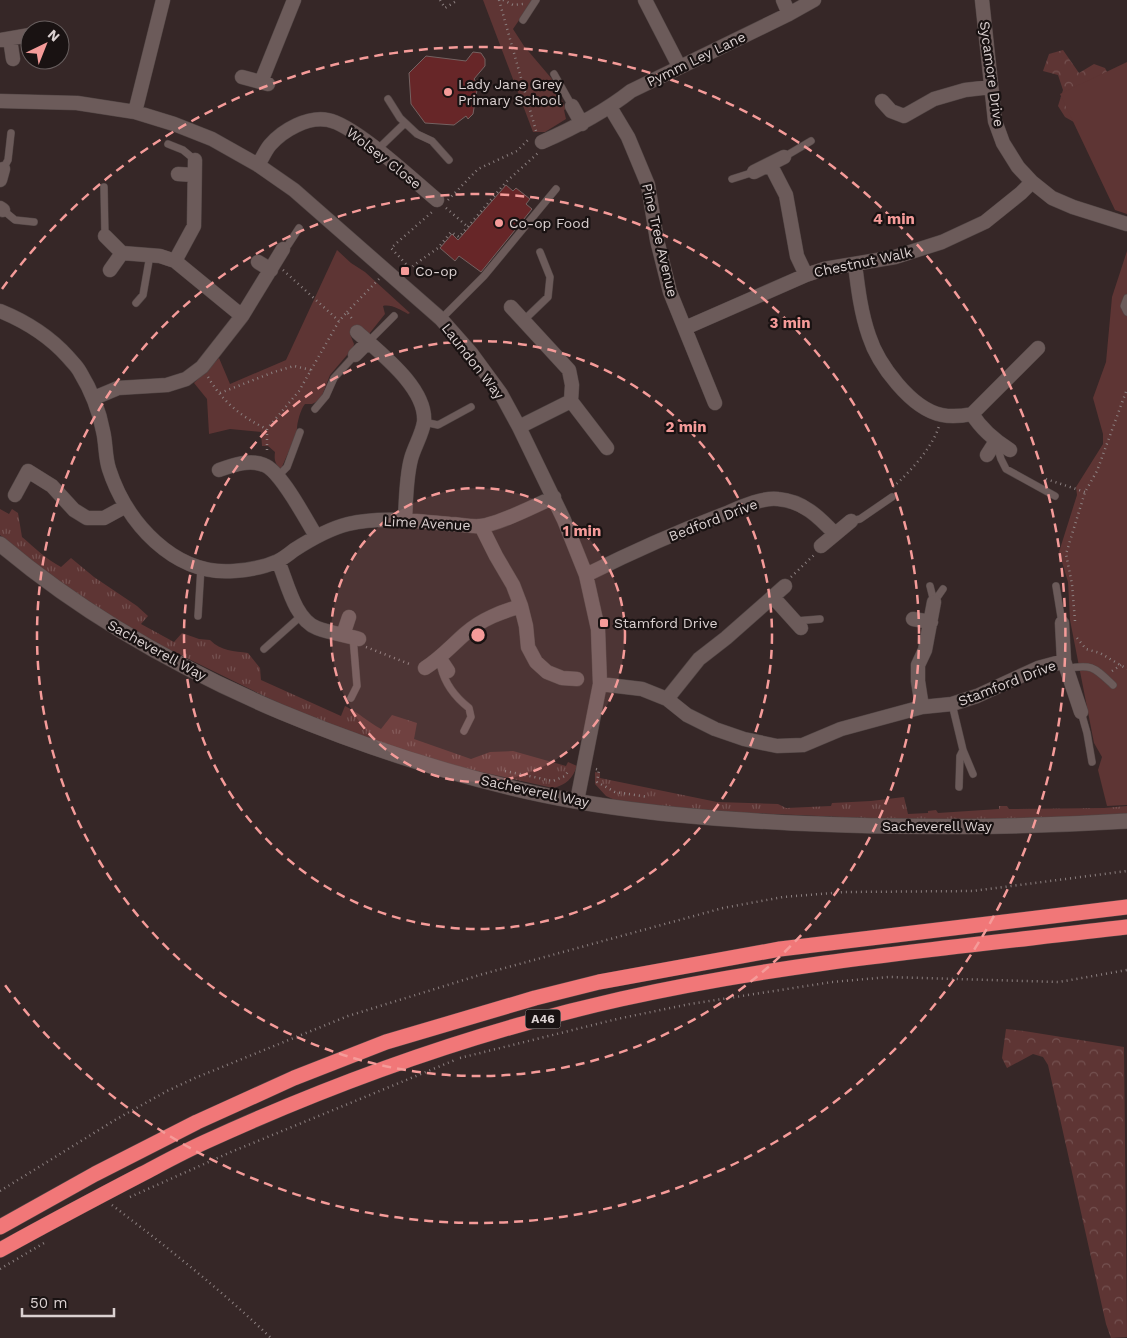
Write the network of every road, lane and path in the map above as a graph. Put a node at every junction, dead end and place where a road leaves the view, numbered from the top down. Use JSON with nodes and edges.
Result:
{"nodes":[{"id":1,"x":163,"y":0,"type":"edge"},
{"id":2,"x":294,"y":0,"type":"edge"},
{"id":3,"x":440,"y":0,"type":"edge"},
{"id":4,"x":458,"y":0,"type":"edge"},
{"id":5,"x":499,"y":0,"type":"edge"},
{"id":6,"x":503,"y":0,"type":"edge"},
{"id":7,"x":528,"y":0,"type":"edge"},
{"id":8,"x":536,"y":0,"type":"edge"},
{"id":9,"x":645,"y":0,"type":"edge"},
{"id":10,"x":783,"y":0,"type":"edge"},
{"id":11,"x":814,"y":0,"type":"edge"},
{"id":12,"x":983,"y":0,"type":"edge"},
{"id":13,"x":790,"y":14,"type":"junction"},
{"id":14,"x":523,"y":20,"type":"dead end"},
{"id":15,"x":20,"y":37,"type":"edge"},
{"id":16,"x":5,"y":40,"type":"edge"},
{"id":17,"x":13,"y":59,"type":"dead end"},
{"id":18,"x":679,"y":66,"type":"junction"},
{"id":19,"x":554,"y":74,"type":"dead end"},
{"id":20,"x":242,"y":77,"type":"dead end"},
{"id":21,"x":991,"y":87,"type":"junction"},
{"id":22,"x":388,"y":99,"type":"dead end"},
{"id":23,"x":0,"y":101,"type":"edge"},
{"id":24,"x":882,"y":101,"type":"dead end"},
{"id":25,"x":572,"y":106,"type":"joint"},
{"id":26,"x":610,"y":107,"type":"junction"},
{"id":27,"x":135,"y":112,"type":"junction"},
{"id":28,"x":405,"y":123,"type":"junction"},
{"id":29,"x":582,"y":124,"type":"junction"},
{"id":30,"x":11,"y":133,"type":"dead end"},
{"id":31,"x":536,"y":140,"type":"junction"},
{"id":32,"x":811,"y":142,"type":"dead end"},
{"id":33,"x":168,"y":144,"type":"dead end"},
{"id":34,"x":377,"y":150,"type":"junction"},
{"id":35,"x":784,"y":157,"type":"joint"},
{"id":36,"x":195,"y":160,"type":"joint"},
{"id":37,"x":449,"y":160,"type":"dead end"},
{"id":38,"x":770,"y":164,"type":"junction"},
{"id":39,"x":258,"y":165,"type":"junction"},
{"id":40,"x":754,"y":172,"type":"joint"},
{"id":41,"x":1,"y":174,"type":"edge"},
{"id":42,"x":178,"y":174,"type":"dead end"},
{"id":43,"x":194,"y":176,"type":"junction"},
{"id":44,"x":732,"y":179,"type":"dead end"},
{"id":45,"x":1032,"y":182,"type":"junction"},
{"id":46,"x":104,"y":187,"type":"dead end"},
{"id":47,"x":556,"y":189,"type":"dead end"},
{"id":48,"x":437,"y":200,"type":"joint"},
{"id":49,"x":2,"y":209,"type":"edge"},
{"id":50,"x":34,"y":222,"type":"dead end"},
{"id":51,"x":1127,"y":224,"type":"edge"},
{"id":52,"x":468,"y":227,"type":"junction"},
{"id":53,"x":299,"y":228,"type":"dead end"},
{"id":54,"x":105,"y":236,"type":"joint"},
{"id":55,"x":283,"y":249,"type":"joint"},
{"id":56,"x":540,"y":252,"type":"dead end"},
{"id":57,"x":122,"y":253,"type":"junction"},
{"id":58,"x":150,"y":255,"type":"junction"},
{"id":59,"x":176,"y":261,"type":"junction"},
{"id":60,"x":258,"y":262,"type":"dead end"},
{"id":61,"x":855,"y":264,"type":"junction"},
{"id":62,"x":273,"y":267,"type":"junction"},
{"id":63,"x":402,"y":268,"type":"dead end"},
{"id":64,"x":110,"y":270,"type":"dead end"},
{"id":65,"x":408,"y":271,"type":"dead end"},
{"id":66,"x":806,"y":275,"type":"junction"},
{"id":67,"x":1127,"y":298,"type":"edge"},
{"id":68,"x":136,"y":303,"type":"dead end"},
{"id":69,"x":511,"y":307,"type":"dead end"},
{"id":70,"x":0,"y":311,"type":"edge"},
{"id":71,"x":1127,"y":312,"type":"edge"},
{"id":72,"x":242,"y":316,"type":"junction"},
{"id":73,"x":394,"y":316,"type":"dead end"},
{"id":74,"x":441,"y":319,"type":"junction"},
{"id":75,"x":524,"y":320,"type":"junction"},
{"id":76,"x":339,"y":321,"type":"junction"},
{"id":77,"x":685,"y":328,"type":"junction"},
{"id":78,"x":357,"y":332,"type":"joint"},
{"id":79,"x":368,"y":342,"type":"junction"},
{"id":80,"x":1038,"y":348,"type":"dead end"},
{"id":81,"x":355,"y":355,"type":"joint"},
{"id":82,"x":202,"y":368,"type":"junction"},
{"id":83,"x":311,"y":370,"type":"junction"},
{"id":84,"x":1127,"y":389,"type":"edge"},
{"id":85,"x":220,"y":393,"type":"junction"},
{"id":86,"x":94,"y":398,"type":"junction"},
{"id":87,"x":571,"y":401,"type":"junction"},
{"id":88,"x":715,"y":403,"type":"dead end"},
{"id":89,"x":471,"y":408,"type":"dead end"},
{"id":90,"x":315,"y":409,"type":"dead end"},
{"id":91,"x":972,"y":414,"type":"junction"},
{"id":92,"x":942,"y":415,"type":"junction"},
{"id":93,"x":424,"y":422,"type":"junction"},
{"id":94,"x":519,"y":427,"type":"junction"},
{"id":95,"x":266,"y":429,"type":"junction"},
{"id":96,"x":300,"y":432,"type":"dead end"},
{"id":97,"x":996,"y":441,"type":"junction"},
{"id":98,"x":607,"y":448,"type":"dead end"},
{"id":99,"x":1010,"y":450,"type":"dead end"},
{"id":100,"x":987,"y":455,"type":"dead end"},
{"id":101,"x":267,"y":465,"type":"junction"},
{"id":102,"x":219,"y":470,"type":"dead end"},
{"id":103,"x":277,"y":477,"type":"junction"},
{"id":104,"x":1040,"y":477,"type":"dead end"},
{"id":105,"x":891,"y":489,"type":"dead end"},
{"id":106,"x":1085,"y":492,"type":"junction"},
{"id":107,"x":15,"y":495,"type":"dead end"},
{"id":108,"x":1054,"y":496,"type":"dead end"},
{"id":109,"x":554,"y":497,"type":"junction"},
{"id":110,"x":892,"y":497,"type":"dead end"},
{"id":111,"x":126,"y":506,"type":"junction"},
{"id":112,"x":405,"y":520,"type":"junction"},
{"id":113,"x":851,"y":521,"type":"joint"},
{"id":114,"x":481,"y":526,"type":"junction"},
{"id":115,"x":835,"y":534,"type":"junction"},
{"id":116,"x":316,"y":536,"type":"junction"},
{"id":117,"x":0,"y":544,"type":"edge"},
{"id":118,"x":821,"y":546,"type":"joint"},
{"id":119,"x":278,"y":561,"type":"junction"},
{"id":120,"x":201,"y":567,"type":"junction"},
{"id":121,"x":586,"y":575,"type":"junction"},
{"id":122,"x":785,"y":586,"type":"joint"},
{"id":123,"x":930,"y":586,"type":"dead end"},
{"id":124,"x":1056,"y":586,"type":"dead end"},
{"id":125,"x":943,"y":589,"type":"dead end"},
{"id":126,"x":773,"y":596,"type":"junction"},
{"id":127,"x":934,"y":602,"type":"junction"},
{"id":128,"x":521,"y":606,"type":"junction"},
{"id":129,"x":198,"y":616,"type":"dead end"},
{"id":130,"x":302,"y":616,"type":"junction"},
{"id":131,"x":349,"y":617,"type":"dead end"},
{"id":132,"x":913,"y":619,"type":"dead end"},
{"id":133,"x":820,"y":620,"type":"dead end"},
{"id":134,"x":931,"y":622,"type":"junction"},
{"id":135,"x":1069,"y":622,"type":"junction"},
{"id":136,"x":798,"y":624,"type":"joint"},
{"id":137,"x":1076,"y":631,"type":"dead end"},
{"id":138,"x":352,"y":637,"type":"junction"},
{"id":139,"x":264,"y":649,"type":"dead end"},
{"id":140,"x":440,"y":659,"type":"junction"},
{"id":141,"x":1065,"y":665,"type":"junction"},
{"id":142,"x":1121,"y":665,"type":"junction"},
{"id":143,"x":425,"y":668,"type":"joint"},
{"id":144,"x":1106,"y":668,"type":"dead end"},
{"id":145,"x":1127,"y":669,"type":"edge"},
{"id":146,"x":448,"y":671,"type":"dead end"},
{"id":147,"x":577,"y":679,"type":"dead end"},
{"id":148,"x":600,"y":684,"type":"junction"},
{"id":149,"x":1113,"y":685,"type":"dead end"},
{"id":150,"x":351,"y":698,"type":"dead end"},
{"id":151,"x":667,"y":699,"type":"junction"},
{"id":152,"x":952,"y":704,"type":"junction"},
{"id":153,"x":922,"y":708,"type":"junction"},
{"id":154,"x":1081,"y":712,"type":"joint"},
{"id":155,"x":464,"y":731,"type":"dead end"},
{"id":156,"x":963,"y":750,"type":"junction"},
{"id":157,"x":1092,"y":762,"type":"dead end"},
{"id":158,"x":584,"y":765,"type":"junction"},
{"id":159,"x":499,"y":770,"type":"dead end"},
{"id":160,"x":973,"y":774,"type":"dead end"},
{"id":161,"x":958,"y":787,"type":"dead end"},
{"id":162,"x":650,"y":797,"type":"dead end"},
{"id":163,"x":577,"y":801,"type":"junction"},
{"id":164,"x":1127,"y":821,"type":"edge"},
{"id":165,"x":1127,"y":907,"type":"edge"},
{"id":166,"x":1127,"y":927,"type":"edge"},
{"id":167,"x":1127,"y":970,"type":"edge"},
{"id":168,"x":130,"y":1197,"type":"dead end"},
{"id":169,"x":121,"y":1201,"type":"dead end"},
{"id":170,"x":112,"y":1205,"type":"junction"},
{"id":171,"x":105,"y":1209,"type":"dead end"},
{"id":172,"x":0,"y":1227,"type":"edge"},
{"id":173,"x":44,"y":1242,"type":"dead end"},
{"id":174,"x":0,"y":1250,"type":"edge"},
{"id":175,"x":0,"y":1269,"type":"edge"},
{"id":176,"x":271,"y":1338,"type":"edge"}],
"edges":[{"from":1,"to":27,"type":"street"},
{"from":2,"to":20,"type":"street"},
{"from":3,"to":4,"type":"path"},
{"from":5,"to":31,"type":"path"},
{"from":6,"to":7,"type":"path"},
{"from":8,"to":14,"type":"lane"},
{"from":9,"to":18,"type":"street"},
{"from":10,"to":13,"type":"street"},
{"from":11,"to":13,"type":"street","name":"Pymm Ley Lane"},
{"from":12,"to":21,"type":"street","name":"Sycamore Drive"},
{"from":13,"to":18,"type":"street","name":"Pymm Ley Lane"},
{"from":15,"to":16,"type":"street"},
{"from":16,"to":17,"type":"street"},
{"from":18,"to":26,"type":"street","name":"Pymm Ley Lane"},
{"from":19,"to":25,"type":"lane"},
{"from":21,"to":24,"type":"street"},
{"from":21,"to":45,"type":"street","name":"Sycamore Drive"},
{"from":22,"to":28,"type":"lane"},
{"from":23,"to":27,"type":"street","name":"Laundon Way"},
{"from":25,"to":29,"type":"street"},
{"from":26,"to":29,"type":"street","name":"Pymm Ley Lane"},
{"from":26,"to":77,"type":"street","name":"Pine Tree Avenue"},
{"from":27,"to":39,"type":"street","name":"Laundon Way"},
{"from":28,"to":34,"type":"lane"},
{"from":28,"to":37,"type":"lane"},
{"from":29,"to":31,"type":"street","name":"Pymm Ley Lane"},
{"from":30,"to":41,"type":"lane"},
{"from":31,"to":52,"type":"path"},
{"from":31,"to":52,"type":"path"},
{"from":32,"to":35,"type":"lane"},
{"from":33,"to":36,"type":"lane"},
{"from":34,"to":39,"type":"street","name":"Wolsey Close"},
{"from":34,"to":48,"type":"street","name":"Wolsey Close"},
{"from":35,"to":38,"type":"street"},
{"from":36,"to":43,"type":"street"},
{"from":38,"to":40,"type":"street"},
{"from":38,"to":66,"type":"street"},
{"from":39,"to":74,"type":"street","name":"Laundon Way"},
{"from":40,"to":44,"type":"lane"},
{"from":42,"to":43,"type":"street"},
{"from":43,"to":59,"type":"street"},
{"from":45,"to":51,"type":"street","name":"Sycamore Drive"},
{"from":45,"to":61,"type":"street","name":"Chestnut Walk"},
{"from":46,"to":54,"type":"lane"},
{"from":47,"to":74,"type":"lane"},
{"from":48,"to":63,"type":"path"},
{"from":49,"to":50,"type":"lane"},
{"from":52,"to":65,"type":"path"},
{"from":53,"to":55,"type":"lane"},
{"from":54,"to":57,"type":"street"},
{"from":55,"to":62,"type":"street"},
{"from":56,"to":75,"type":"lane"},
{"from":57,"to":58,"type":"street"},
{"from":57,"to":64,"type":"street"},
{"from":58,"to":59,"type":"street"},
{"from":58,"to":68,"type":"lane"},
{"from":59,"to":72,"type":"street"},
{"from":60,"to":62,"type":"street"},
{"from":61,"to":66,"type":"street","name":"Chestnut Walk"},
{"from":61,"to":92,"type":"street"},
{"from":62,"to":72,"type":"street"},
{"from":62,"to":76,"type":"path"},
{"from":66,"to":77,"type":"street","name":"Chestnut Walk"},
{"from":67,"to":71,"type":"lane"},
{"from":69,"to":75,"type":"street"},
{"from":70,"to":86,"type":"street","name":"Lime Avenue"},
{"from":72,"to":82,"type":"street"},
{"from":73,"to":79,"type":"lane"},
{"from":74,"to":94,"type":"street","name":"Laundon Way"},
{"from":75,"to":87,"type":"street"},
{"from":76,"to":78,"type":"path"},
{"from":76,"to":83,"type":"path"},
{"from":77,"to":88,"type":"street","name":"Pine Tree Avenue"},
{"from":78,"to":79,"type":"street"},
{"from":79,"to":81,"type":"street"},
{"from":79,"to":93,"type":"street"},
{"from":80,"to":91,"type":"street"},
{"from":81,"to":90,"type":"lane"},
{"from":82,"to":85,"type":"path"},
{"from":82,"to":86,"type":"street"},
{"from":83,"to":85,"type":"path"},
{"from":83,"to":95,"type":"path"},
{"from":84,"to":106,"type":"path"},
{"from":85,"to":95,"type":"path"},
{"from":86,"to":111,"type":"street","name":"Lime Avenue"},
{"from":87,"to":94,"type":"street"},
{"from":87,"to":98,"type":"street"},
{"from":89,"to":93,"type":"lane"},
{"from":91,"to":92,"type":"street"},
{"from":91,"to":97,"type":"street"},
{"from":92,"to":105,"type":"path"},
{"from":93,"to":112,"type":"street"},
{"from":94,"to":109,"type":"street","name":"Laundon Way"},
{"from":95,"to":101,"type":"path"},
{"from":96,"to":103,"type":"lane"},
{"from":97,"to":99,"type":"street"},
{"from":97,"to":100,"type":"street"},
{"from":97,"to":108,"type":"lane"},
{"from":101,"to":102,"type":"street"},
{"from":101,"to":103,"type":"street"},
{"from":103,"to":116,"type":"street"},
{"from":104,"to":106,"type":"path"},
{"from":106,"to":135,"type":"path"},
{"from":107,"to":111,"type":"street"},
{"from":109,"to":114,"type":"street","name":"Lime Avenue"},
{"from":109,"to":121,"type":"street","name":"Laundon Way"},
{"from":110,"to":113,"type":"lane"},
{"from":111,"to":120,"type":"street","name":"Lime Avenue"},
{"from":112,"to":114,"type":"street","name":"Lime Avenue"},
{"from":112,"to":116,"type":"street","name":"Lime Avenue"},
{"from":113,"to":115,"type":"street"},
{"from":114,"to":128,"type":"street"},
{"from":115,"to":118,"type":"street"},
{"from":115,"to":121,"type":"street","name":"Bedford Drive"},
{"from":116,"to":119,"type":"street","name":"Lime Avenue"},
{"from":117,"to":163,"type":"street","name":"Sacheverell Way"},
{"from":118,"to":122,"type":"path"},
{"from":119,"to":120,"type":"street","name":"Lime Avenue"},
{"from":119,"to":130,"type":"street"},
{"from":120,"to":129,"type":"lane"},
{"from":121,"to":148,"type":"street","name":"Laundon Way"},
{"from":122,"to":126,"type":"street"},
{"from":123,"to":127,"type":"lane"},
{"from":124,"to":135,"type":"lane"},
{"from":125,"to":127,"type":"lane"},
{"from":126,"to":136,"type":"street"},
{"from":126,"to":151,"type":"street"},
{"from":127,"to":134,"type":"street"},
{"from":128,"to":140,"type":"street"},
{"from":128,"to":147,"type":"street"},
{"from":130,"to":138,"type":"street"},
{"from":130,"to":139,"type":"lane"},
{"from":131,"to":138,"type":"street"},
{"from":132,"to":134,"type":"street"},
{"from":133,"to":136,"type":"lane"},
{"from":134,"to":153,"type":"street"},
{"from":135,"to":141,"type":"street","name":"Stamford Drive"},
{"from":137,"to":142,"type":"path"},
{"from":138,"to":143,"type":"path"},
{"from":138,"to":150,"type":"lane"},
{"from":140,"to":143,"type":"street"},
{"from":140,"to":146,"type":"street"},
{"from":140,"to":155,"type":"lane"},
{"from":141,"to":149,"type":"lane"},
{"from":141,"to":152,"type":"street","name":"Stamford Drive"},
{"from":141,"to":154,"type":"street","name":"Stamford Drive"},
{"from":142,"to":144,"type":"path"},
{"from":142,"to":145,"type":"path"},
{"from":148,"to":151,"type":"street","name":"Stamford Drive"},
{"from":148,"to":158,"type":"street","name":"Laundon Way"},
{"from":151,"to":153,"type":"street","name":"Stamford Drive"},
{"from":152,"to":153,"type":"street","name":"Stamford Drive"},
{"from":152,"to":156,"type":"lane"},
{"from":154,"to":157,"type":"lane"},
{"from":156,"to":160,"type":"lane"},
{"from":156,"to":161,"type":"lane"},
{"from":158,"to":159,"type":"path"},
{"from":158,"to":162,"type":"path"},
{"from":158,"to":163,"type":"street","name":"Laundon Way"},
{"from":163,"to":164,"type":"street","name":"Sacheverell Way"},
{"from":165,"to":172,"type":"highway","number":"A46"},
{"from":166,"to":174,"type":"highway","number":"A46"},
{"from":167,"to":168,"type":"path"},
{"from":169,"to":170,"type":"path"},
{"from":170,"to":171,"type":"path"},
{"from":170,"to":176,"type":"path"},
{"from":173,"to":175,"type":"path"}]}
